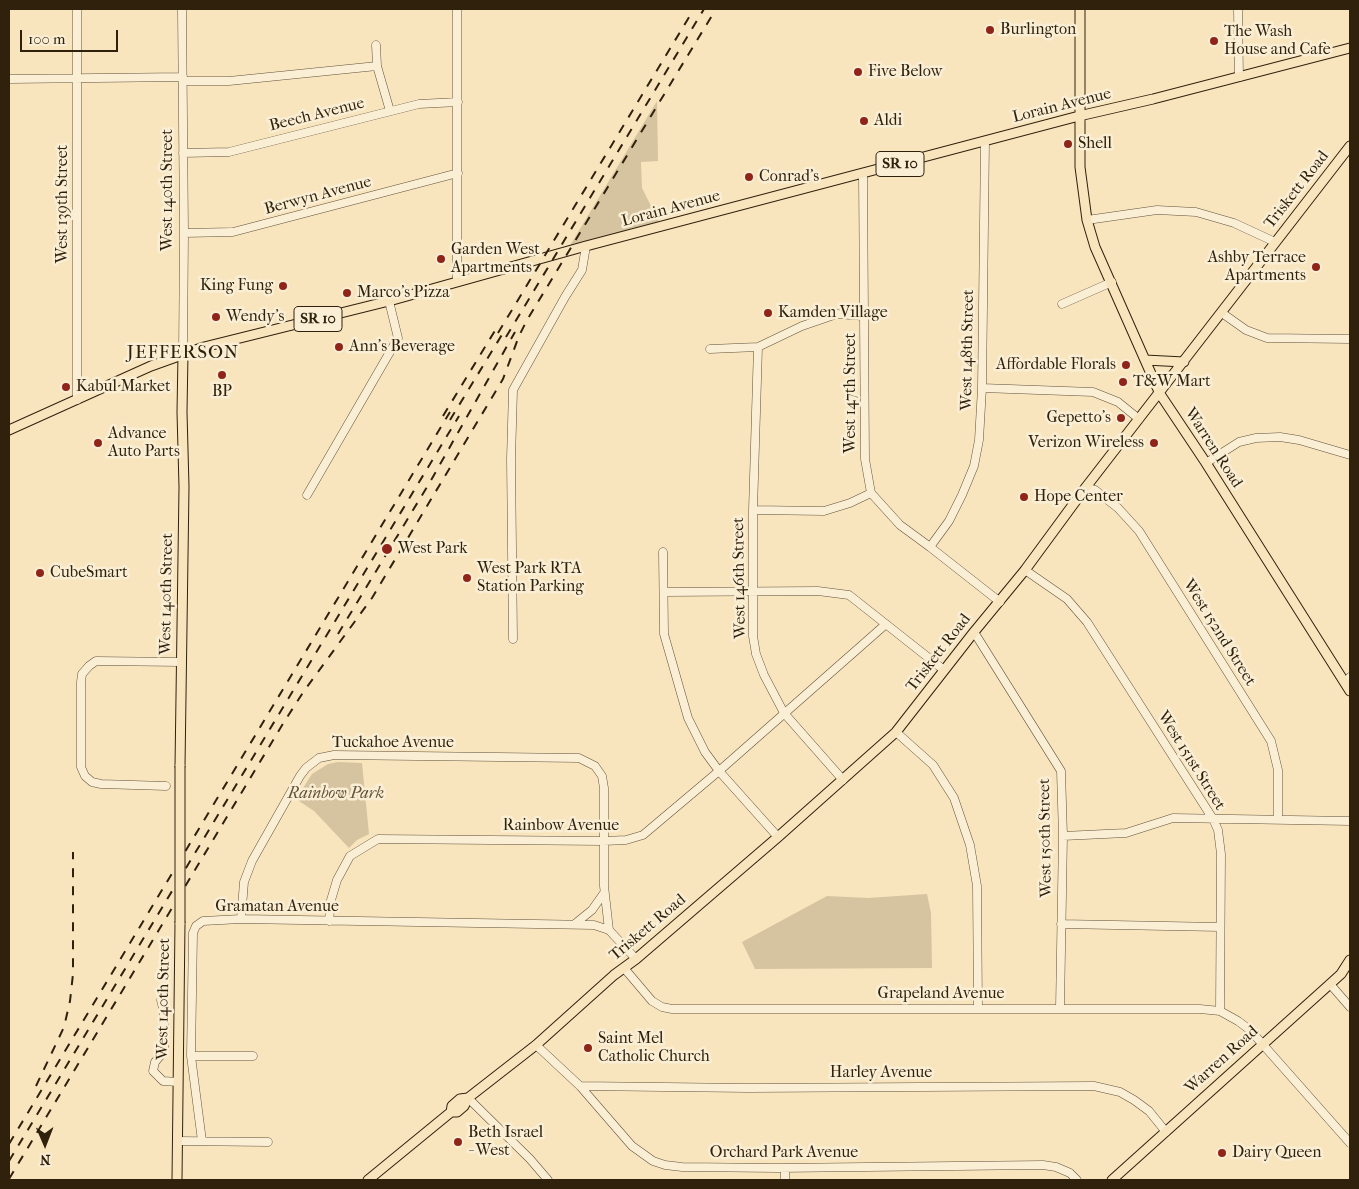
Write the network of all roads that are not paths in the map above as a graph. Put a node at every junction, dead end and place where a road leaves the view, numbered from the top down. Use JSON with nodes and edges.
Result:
{"nodes":[{"id":1,"x":77,"y":9,"type":"edge"},
{"id":2,"x":182,"y":9,"type":"edge"},
{"id":3,"x":457,"y":9,"type":"edge"},
{"id":4,"x":1080,"y":9,"type":"edge"},
{"id":5,"x":1238,"y":9,"type":"edge"},
{"id":6,"x":376,"y":45,"type":"dead end"},
{"id":7,"x":1350,"y":48,"type":"edge"},
{"id":8,"x":377,"y":66,"type":"junction"},
{"id":9,"x":1239,"y":77,"type":"junction"},
{"id":10,"x":77,"y":78,"type":"junction"},
{"id":11,"x":9,"y":79,"type":"edge"},
{"id":12,"x":183,"y":79,"type":"junction"},
{"id":13,"x":458,"y":102,"type":"junction"},
{"id":14,"x":390,"y":111,"type":"junction"},
{"id":15,"x":1079,"y":116,"type":"junction"},
{"id":16,"x":985,"y":141,"type":"junction"},
{"id":17,"x":1350,"y":146,"type":"edge"},
{"id":18,"x":183,"y":153,"type":"junction"},
{"id":19,"x":458,"y":173,"type":"junction"},
{"id":20,"x":863,"y":174,"type":"junction"},
{"id":21,"x":1087,"y":220,"type":"junction"},
{"id":22,"x":184,"y":233,"type":"junction"},
{"id":23,"x":1274,"y":242,"type":"junction"},
{"id":24,"x":586,"y":246,"type":"junction"},
{"id":25,"x":457,"y":282,"type":"junction"},
{"id":26,"x":1112,"y":282,"type":"junction"},
{"id":27,"x":388,"y":301,"type":"junction"},
{"id":28,"x":1062,"y":304,"type":"dead end"},
{"id":29,"x":1222,"y":313,"type":"junction"},
{"id":30,"x":864,"y":316,"type":"junction"},
{"id":31,"x":1350,"y":339,"type":"edge"},
{"id":32,"x":758,"y":347,"type":"junction"},
{"id":33,"x":710,"y":349,"type":"dead end"},
{"id":34,"x":183,"y":354,"type":"junction"},
{"id":35,"x":1145,"y":360,"type":"junction"},
{"id":36,"x":1184,"y":362,"type":"junction"},
{"id":37,"x":982,"y":388,"type":"junction"},
{"id":38,"x":1160,"y":394,"type":"junction"},
{"id":39,"x":77,"y":400,"type":"junction"},
{"id":40,"x":1138,"y":419,"type":"junction"},
{"id":41,"x":9,"y":430,"type":"edge"},
{"id":42,"x":1350,"y":455,"type":"edge"},
{"id":43,"x":1206,"y":463,"type":"junction"},
{"id":44,"x":1086,"y":487,"type":"junction"},
{"id":45,"x":871,"y":492,"type":"junction"},
{"id":46,"x":307,"y":495,"type":"dead end"},
{"id":47,"x":753,"y":510,"type":"junction"},
{"id":48,"x":930,"y":547,"type":"junction"},
{"id":49,"x":664,"y":552,"type":"dead end"},
{"id":50,"x":1025,"y":570,"type":"junction"},
{"id":51,"x":753,"y":591,"type":"junction"},
{"id":52,"x":664,"y":592,"type":"junction"},
{"id":53,"x":1000,"y":602,"type":"junction"},
{"id":54,"x":886,"y":624,"type":"junction"},
{"id":55,"x":974,"y":632,"type":"junction"},
{"id":56,"x":513,"y":639,"type":"dead end"},
{"id":57,"x":181,"y":662,"type":"junction"},
{"id":58,"x":944,"y":670,"type":"junction"},
{"id":59,"x":1348,"y":680,"type":"edge"},
{"id":60,"x":1350,"y":691,"type":"edge"},
{"id":61,"x":784,"y":713,"type":"junction"},
{"id":62,"x":896,"y":732,"type":"junction"},
{"id":63,"x":719,"y":771,"type":"junction"},
{"id":64,"x":843,"y":780,"type":"junction"},
{"id":65,"x":166,"y":786,"type":"dead end"},
{"id":66,"x":1213,"y":819,"type":"junction"},
{"id":67,"x":1278,"y":820,"type":"junction"},
{"id":68,"x":1350,"y":821,"type":"edge"},
{"id":69,"x":1063,"y":836,"type":"junction"},
{"id":70,"x":778,"y":837,"type":"junction"},
{"id":71,"x":604,"y":841,"type":"junction"},
{"id":72,"x":604,"y":893,"type":"junction"},
{"id":73,"x":241,"y":919,"type":"junction"},
{"id":74,"x":329,"y":921,"type":"junction"},
{"id":75,"x":576,"y":923,"type":"junction"},
{"id":76,"x":1062,"y":924,"type":"junction"},
{"id":77,"x":1220,"y":927,"type":"junction"},
{"id":78,"x":609,"y":930,"type":"junction"},
{"id":79,"x":636,"y":959,"type":"junction"},
{"id":80,"x":1350,"y":960,"type":"edge"},
{"id":81,"x":624,"y":968,"type":"junction"},
{"id":82,"x":1330,"y":984,"type":"junction"},
{"id":83,"x":161,"y":1000,"type":"dead end"},
{"id":84,"x":1350,"y":1007,"type":"edge"},
{"id":85,"x":978,"y":1008,"type":"junction"},
{"id":86,"x":1060,"y":1008,"type":"junction"},
{"id":87,"x":1220,"y":1011,"type":"junction"},
{"id":88,"x":1262,"y":1044,"type":"junction"},
{"id":89,"x":536,"y":1045,"type":"junction"},
{"id":90,"x":191,"y":1056,"type":"junction"},
{"id":91,"x":252,"y":1056,"type":"dead end"},
{"id":92,"x":178,"y":1082,"type":"junction"},
{"id":93,"x":580,"y":1086,"type":"junction"},
{"id":94,"x":468,"y":1098,"type":"junction"},
{"id":95,"x":1166,"y":1132,"type":"junction"},
{"id":96,"x":178,"y":1141,"type":"junction"},
{"id":97,"x":202,"y":1141,"type":"junction"},
{"id":98,"x":268,"y":1142,"type":"dead end"},
{"id":99,"x":1350,"y":1143,"type":"edge"},
{"id":100,"x":785,"y":1168,"type":"junction"},
{"id":101,"x":177,"y":1180,"type":"edge"},
{"id":102,"x":368,"y":1180,"type":"edge"},
{"id":103,"x":548,"y":1180,"type":"edge"},
{"id":104,"x":785,"y":1180,"type":"edge"},
{"id":105,"x":1077,"y":1180,"type":"edge"},
{"id":106,"x":1112,"y":1180,"type":"edge"}],
"edges":[{"from":1,"to":10,"type":"street","name":"West 139th Street"},
{"from":2,"to":12,"type":"street","name":"West 140th Street"},
{"from":3,"to":13,"type":"street"},
{"from":4,"to":15,"type":"main road"},
{"from":5,"to":9,"type":"street"},
{"from":6,"to":8,"type":"street"},
{"from":7,"to":9,"type":"main road","name":"Lorain Avenue","number":"SR 10"},
{"from":8,"to":12,"type":"street"},
{"from":8,"to":14,"type":"street"},
{"from":9,"to":15,"type":"main road","name":"Lorain Avenue","number":"SR 10"},
{"from":10,"to":11,"type":"street"},
{"from":10,"to":12,"type":"street"},
{"from":10,"to":39,"type":"street","name":"West 139th Street"},
{"from":12,"to":18,"type":"street","name":"West 140th Street"},
{"from":13,"to":14,"type":"street","name":"Beech Avenue"},
{"from":13,"to":19,"type":"street"},
{"from":14,"to":18,"type":"street","name":"Beech Avenue"},
{"from":15,"to":16,"type":"main road","name":"Lorain Avenue","number":"SR 10"},
{"from":15,"to":21,"type":"main road","name":"Warren Road"},
{"from":16,"to":20,"type":"main road","name":"Lorain Avenue","number":"SR 10"},
{"from":16,"to":37,"type":"street","name":"West 148th Street"},
{"from":17,"to":23,"type":"main road","name":"Triskett Road"},
{"from":18,"to":22,"type":"street","name":"West 140th Street"},
{"from":19,"to":22,"type":"street","name":"Berwyn Avenue"},
{"from":19,"to":25,"type":"street"},
{"from":20,"to":24,"type":"main road","name":"Lorain Avenue","number":"SR 10"},
{"from":20,"to":30,"type":"street","name":"West 147th Street"},
{"from":21,"to":23,"type":"street"},
{"from":21,"to":26,"type":"main road","name":"Warren Road"},
{"from":22,"to":34,"type":"street","name":"West 140th Street"},
{"from":23,"to":29,"type":"main road","name":"Triskett Road"},
{"from":24,"to":25,"type":"main road","name":"Lorain Avenue","number":"SR 10"},
{"from":24,"to":56,"type":"street"},
{"from":25,"to":27,"type":"main road","name":"Lorain Avenue","number":"SR 10"},
{"from":26,"to":28,"type":"street"},
{"from":26,"to":35,"type":"main road","name":"Warren Road"},
{"from":27,"to":34,"type":"main road","name":"Lorain Avenue","number":"SR 10"},
{"from":27,"to":46,"type":"street"},
{"from":29,"to":31,"type":"street"},
{"from":29,"to":36,"type":"main road","name":"Triskett Road"},
{"from":30,"to":32,"type":"street"},
{"from":30,"to":45,"type":"street","name":"West 147th Street"},
{"from":32,"to":33,"type":"street"},
{"from":32,"to":47,"type":"street","name":"West 146th Street"},
{"from":34,"to":39,"type":"main road","name":"Lorain Avenue","number":"SR 10"},
{"from":34,"to":57,"type":"main road","name":"West 140th Street"},
{"from":35,"to":36,"type":"main road"},
{"from":35,"to":38,"type":"main road","name":"Warren Road"},
{"from":36,"to":38,"type":"main road","name":"Triskett Road"},
{"from":37,"to":40,"type":"street"},
{"from":37,"to":48,"type":"street","name":"West 148th Street"},
{"from":38,"to":40,"type":"main road","name":"Triskett Road"},
{"from":38,"to":43,"type":"main road","name":"Warren Road"},
{"from":39,"to":41,"type":"main road","name":"Lorain Avenue","number":"SR 10"},
{"from":40,"to":44,"type":"main road","name":"Triskett Road"},
{"from":42,"to":43,"type":"street"},
{"from":43,"to":59,"type":"main road","name":"Warren Road"},
{"from":44,"to":50,"type":"main road","name":"Triskett Road"},
{"from":44,"to":67,"type":"street","name":"West 152nd Street"},
{"from":45,"to":47,"type":"street"},
{"from":45,"to":48,"type":"street"},
{"from":47,"to":51,"type":"street","name":"West 146th Street"},
{"from":48,"to":53,"type":"street"},
{"from":49,"to":52,"type":"street"},
{"from":50,"to":53,"type":"main road","name":"Triskett Road"},
{"from":50,"to":66,"type":"street","name":"West 151st Street"},
{"from":51,"to":52,"type":"street"},
{"from":51,"to":54,"type":"street"},
{"from":51,"to":61,"type":"street","name":"West 146th Street"},
{"from":52,"to":63,"type":"street"},
{"from":53,"to":55,"type":"main road","name":"Triskett Road"},
{"from":54,"to":58,"type":"street"},
{"from":54,"to":61,"type":"street","name":"Rainbow Avenue"},
{"from":55,"to":58,"type":"main road","name":"Triskett Road"},
{"from":55,"to":69,"type":"street","name":"West 150th Street"},
{"from":57,"to":65,"type":"street"},
{"from":57,"to":92,"type":"main road","name":"West 140th Street","bridge":true},
{"from":58,"to":62,"type":"main road","name":"Triskett Road"},
{"from":59,"to":60,"type":"main road","name":"Warren Road"},
{"from":61,"to":63,"type":"street","name":"Rainbow Avenue"},
{"from":61,"to":64,"type":"street","name":"West 146th Street"},
{"from":62,"to":64,"type":"main road","name":"Triskett Road"},
{"from":62,"to":85,"type":"street"},
{"from":63,"to":70,"type":"street"},
{"from":63,"to":71,"type":"street","name":"Rainbow Avenue"},
{"from":64,"to":70,"type":"main road","name":"Triskett Road"},
{"from":66,"to":67,"type":"street"},
{"from":66,"to":69,"type":"street"},
{"from":66,"to":77,"type":"street","name":"West 151st Street"},
{"from":67,"to":68,"type":"street"},
{"from":69,"to":76,"type":"street","name":"West 150th Street"},
{"from":70,"to":79,"type":"main road","name":"Triskett Road"},
{"from":71,"to":72,"type":"street"},
{"from":71,"to":73,"type":"street","name":"Tuckahoe Avenue"},
{"from":71,"to":74,"type":"street","name":"Rainbow Avenue"},
{"from":72,"to":75,"type":"street"},
{"from":72,"to":78,"type":"street"},
{"from":73,"to":74,"type":"street","name":"Gramatan Avenue"},
{"from":73,"to":90,"type":"street","name":"Gramatan Avenue"},
{"from":74,"to":75,"type":"street","name":"Gramatan Avenue"},
{"from":75,"to":78,"type":"street","name":"Gramatan Avenue"},
{"from":76,"to":77,"type":"street"},
{"from":76,"to":86,"type":"street","name":"West 150th Street"},
{"from":77,"to":87,"type":"street","name":"West 151st Street"},
{"from":78,"to":79,"type":"street"},
{"from":79,"to":81,"type":"main road","name":"Triskett Road"},
{"from":80,"to":82,"type":"main road","name":"Warren Road"},
{"from":81,"to":85,"type":"street","name":"Grapeland Avenue"},
{"from":81,"to":89,"type":"main road","name":"Triskett Road"},
{"from":82,"to":84,"type":"street"},
{"from":82,"to":88,"type":"main road","name":"Warren Road"},
{"from":83,"to":92,"type":"street"},
{"from":85,"to":86,"type":"street","name":"Grapeland Avenue"},
{"from":86,"to":87,"type":"street","name":"Grapeland Avenue"},
{"from":87,"to":88,"type":"street","name":"Grapeland Avenue"},
{"from":88,"to":95,"type":"main road","name":"Warren Road"},
{"from":88,"to":99,"type":"street","name":"Grapeland Avenue"},
{"from":89,"to":93,"type":"street","name":"Orchard Park Avenue"},
{"from":89,"to":94,"type":"main road","name":"Triskett Road"},
{"from":90,"to":91,"type":"street"},
{"from":90,"to":97,"type":"street","name":"Gramatan Avenue"},
{"from":92,"to":96,"type":"main road","name":"West 140th Street"},
{"from":93,"to":95,"type":"street","name":"Harley Avenue"},
{"from":93,"to":100,"type":"street","name":"Orchard Park Avenue"},
{"from":94,"to":102,"type":"main road","name":"Triskett Road"},
{"from":94,"to":103,"type":"street"},
{"from":95,"to":106,"type":"main road","name":"Warren Road"},
{"from":96,"to":97,"type":"street"},
{"from":96,"to":101,"type":"main road","name":"West 140th Street"},
{"from":97,"to":98,"type":"street"},
{"from":100,"to":104,"type":"street"},
{"from":100,"to":105,"type":"street","name":"Orchard Park Avenue"}]}
